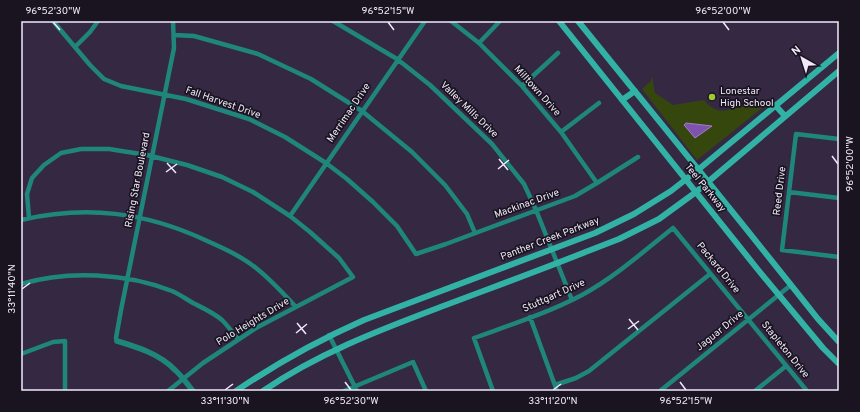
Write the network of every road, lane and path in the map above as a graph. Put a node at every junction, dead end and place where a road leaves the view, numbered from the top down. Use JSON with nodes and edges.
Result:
{"nodes":[{"id":1,"x":53,"y":21,"type":"edge"},
{"id":2,"x":98,"y":21,"type":"edge"},
{"id":3,"x":173,"y":21,"type":"edge"},
{"id":4,"x":333,"y":21,"type":"edge"},
{"id":5,"x":425,"y":21,"type":"edge"},
{"id":6,"x":451,"y":21,"type":"edge"},
{"id":7,"x":500,"y":21,"type":"edge"},
{"id":8,"x":559,"y":21,"type":"edge"},
{"id":9,"x":578,"y":21,"type":"edge"},
{"id":10,"x":174,"y":35,"type":"junction"},
{"id":11,"x":479,"y":43,"type":"junction"},
{"id":12,"x":75,"y":47,"type":"junction"},
{"id":13,"x":558,"y":52,"type":"dead end"},
{"id":14,"x":839,"y":53,"type":"edge"},
{"id":15,"x":397,"y":59,"type":"junction"},
{"id":16,"x":839,"y":71,"type":"edge"},
{"id":17,"x":522,"y":86,"type":"junction"},
{"id":18,"x":635,"y":91,"type":"junction"},
{"id":19,"x":164,"y":94,"type":"junction"},
{"id":20,"x":622,"y":100,"type":"junction"},
{"id":21,"x":599,"y":103,"type":"dead end"},
{"id":22,"x":775,"y":105,"type":"junction"},
{"id":23,"x":362,"y":111,"type":"junction"},
{"id":24,"x":785,"y":116,"type":"junction"},
{"id":25,"x":561,"y":132,"type":"junction"},
{"id":26,"x":839,"y":139,"type":"edge"},
{"id":27,"x":152,"y":156,"type":"junction"},
{"id":28,"x":638,"y":157,"type":"dead end"},
{"id":29,"x":326,"y":163,"type":"junction"},
{"id":30,"x":699,"y":169,"type":"junction"},
{"id":31,"x":686,"y":179,"type":"junction"},
{"id":32,"x":710,"y":182,"type":"junction"},
{"id":33,"x":597,"y":183,"type":"junction"},
{"id":34,"x":696,"y":192,"type":"junction"},
{"id":35,"x":789,"y":192,"type":"junction"},
{"id":36,"x":839,"y":198,"type":"edge"},
{"id":37,"x":536,"y":210,"type":"junction"},
{"id":38,"x":290,"y":216,"type":"junction"},
{"id":39,"x":140,"y":217,"type":"junction"},
{"id":40,"x":29,"y":218,"type":"junction"},
{"id":41,"x":21,"y":220,"type":"edge"},
{"id":42,"x":673,"y":228,"type":"joint"},
{"id":43,"x":475,"y":233,"type":"junction"},
{"id":44,"x":552,"y":249,"type":"junction"},
{"id":45,"x":416,"y":254,"type":"joint"},
{"id":46,"x":839,"y":257,"type":"edge"},
{"id":47,"x":557,"y":263,"type":"junction"},
{"id":48,"x":710,"y":274,"type":"junction"},
{"id":49,"x":127,"y":280,"type":"junction"},
{"id":50,"x":21,"y":284,"type":"edge"},
{"id":51,"x":791,"y":285,"type":"junction"},
{"id":52,"x":779,"y":295,"type":"junction"},
{"id":53,"x":572,"y":300,"type":"junction"},
{"id":54,"x":295,"y":306,"type":"junction"},
{"id":55,"x":530,"y":317,"type":"junction"},
{"id":56,"x":749,"y":320,"type":"junction"},
{"id":57,"x":329,"y":335,"type":"junction"},
{"id":58,"x":238,"y":339,"type":"junction"},
{"id":59,"x":117,"y":341,"type":"joint"},
{"id":60,"x":839,"y":342,"type":"edge"},
{"id":61,"x":336,"y":349,"type":"junction"},
{"id":62,"x":21,"y":354,"type":"edge"},
{"id":63,"x":839,"y":364,"type":"edge"},
{"id":64,"x":786,"y":366,"type":"junction"},
{"id":65,"x":183,"y":379,"type":"junction"},
{"id":66,"x":555,"y":385,"type":"junction"},
{"id":67,"x":354,"y":386,"type":"junction"},
{"id":68,"x":65,"y":391,"type":"edge"},
{"id":69,"x":168,"y":391,"type":"edge"},
{"id":70,"x":193,"y":391,"type":"edge"},
{"id":71,"x":236,"y":391,"type":"edge"},
{"id":72,"x":263,"y":391,"type":"edge"},
{"id":73,"x":344,"y":391,"type":"edge"},
{"id":74,"x":357,"y":391,"type":"edge"},
{"id":75,"x":426,"y":391,"type":"edge"},
{"id":76,"x":493,"y":391,"type":"edge"},
{"id":77,"x":557,"y":391,"type":"edge"},
{"id":78,"x":660,"y":391,"type":"edge"},
{"id":79,"x":755,"y":391,"type":"edge"},
{"id":80,"x":807,"y":391,"type":"edge"}],
"edges":[{"from":1,"to":12,"type":"street","name":"Fall Harvest Drive"},
{"from":2,"to":12,"type":"street"},
{"from":3,"to":10,"type":"street","name":"Rising Star Boulevard"},
{"from":4,"to":15,"type":"street","name":"Valley Mills Drive"},
{"from":5,"to":15,"type":"street","name":"Merrimac Drive"},
{"from":6,"to":11,"type":"street","name":"Milltown Drive"},
{"from":7,"to":11,"type":"street"},
{"from":8,"to":20,"type":"main road","name":"Teel Parkway"},
{"from":9,"to":18,"type":"main road","name":"Teel Parkway"},
{"from":10,"to":19,"type":"street","name":"Rising Star Boulevard"},
{"from":10,"to":23,"type":"street"},
{"from":11,"to":17,"type":"street","name":"Milltown Drive"},
{"from":12,"to":19,"type":"street","name":"Fall Harvest Drive"},
{"from":13,"to":17,"type":"street"},
{"from":14,"to":22,"type":"main road","name":"Panther Creek Parkway"},
{"from":15,"to":23,"type":"street","name":"Merrimac Drive"},
{"from":15,"to":37,"type":"street","name":"Valley Mills Drive"},
{"from":16,"to":24,"type":"main road"},
{"from":17,"to":25,"type":"street","name":"Milltown Drive"},
{"from":18,"to":20,"type":"main road"},
{"from":18,"to":30,"type":"main road","name":"Teel Parkway"},
{"from":19,"to":27,"type":"street","name":"Rising Star Boulevard"},
{"from":19,"to":29,"type":"street","name":"Fall Harvest Drive"},
{"from":20,"to":31,"type":"main road","name":"Teel Parkway"},
{"from":21,"to":25,"type":"street"},
{"from":22,"to":24,"type":"main road"},
{"from":22,"to":30,"type":"main road","name":"Panther Creek Parkway"},
{"from":23,"to":29,"type":"street","name":"Merrimac Drive"},
{"from":23,"to":43,"type":"street"},
{"from":24,"to":32,"type":"main road"},
{"from":25,"to":33,"type":"street","name":"Milltown Drive"},
{"from":26,"to":35,"type":"street","name":"Reed Drive"},
{"from":27,"to":38,"type":"street"},
{"from":27,"to":39,"type":"street","name":"Rising Star Boulevard"},
{"from":27,"to":40,"type":"street"},
{"from":28,"to":33,"type":"street","name":"Mackinac Drive"},
{"from":29,"to":38,"type":"street","name":"Merrimac Drive"},
{"from":29,"to":45,"type":"street","name":"Fall Harvest Drive"},
{"from":30,"to":31,"type":"main road","name":"Panther Creek Parkway"},
{"from":30,"to":32,"type":"main road","name":"Teel Parkway"},
{"from":31,"to":34,"type":"main road","name":"Teel Parkway"},
{"from":31,"to":44,"type":"main road","name":"Panther Creek Parkway"},
{"from":32,"to":34,"type":"main road"},
{"from":32,"to":51,"type":"main road","name":"Teel Parkway"},
{"from":33,"to":37,"type":"street","name":"Mackinac Drive"},
{"from":34,"to":47,"type":"main road"},
{"from":34,"to":52,"type":"main road","name":"Teel Parkway"},
{"from":35,"to":36,"type":"street"},
{"from":35,"to":46,"type":"street","name":"Reed Drive"},
{"from":37,"to":43,"type":"street","name":"Mackinac Drive"},
{"from":37,"to":44,"type":"street","name":"Valley Mills Drive"},
{"from":38,"to":54,"type":"street","name":"Polo Heights Drive"},
{"from":39,"to":40,"type":"street"},
{"from":39,"to":49,"type":"street","name":"Rising Star Boulevard"},
{"from":39,"to":54,"type":"street"},
{"from":40,"to":41,"type":"street"},
{"from":42,"to":48,"type":"street","name":"Packard Drive"},
{"from":42,"to":53,"type":"street","name":"Stuttgart Drive"},
{"from":43,"to":45,"type":"street","name":"Mackinac Drive"},
{"from":44,"to":47,"type":"street","name":"Valley Mills Drive"},
{"from":44,"to":57,"type":"main road","name":"Panther Creek Parkway"},
{"from":47,"to":53,"type":"street","name":"Valley Mills Drive"},
{"from":47,"to":61,"type":"main road"},
{"from":48,"to":56,"type":"street","name":"Packard Drive"},
{"from":48,"to":66,"type":"street"},
{"from":49,"to":50,"type":"street"},
{"from":49,"to":58,"type":"street"},
{"from":49,"to":59,"type":"street","name":"Rising Star Boulevard"},
{"from":51,"to":52,"type":"street","name":"Jaguar Drive"},
{"from":51,"to":60,"type":"main road","name":"Teel Parkway"},
{"from":52,"to":56,"type":"street","name":"Jaguar Drive"},
{"from":52,"to":63,"type":"main road","name":"Teel Parkway"},
{"from":53,"to":55,"type":"street","name":"Stuttgart Drive"},
{"from":54,"to":58,"type":"street","name":"Polo Heights Drive"},
{"from":55,"to":66,"type":"street"},
{"from":55,"to":76,"type":"street","name":"Stuttgart Drive"},
{"from":56,"to":64,"type":"street","name":"Stapleton Drive"},
{"from":56,"to":78,"type":"street","name":"Jaguar Drive"},
{"from":57,"to":61,"type":"street"},
{"from":57,"to":71,"type":"main road","name":"Panther Creek Parkway"},
{"from":58,"to":65,"type":"street","name":"Polo Heights Drive"},
{"from":59,"to":65,"type":"street"},
{"from":61,"to":67,"type":"street"},
{"from":61,"to":72,"type":"main road"},
{"from":62,"to":68,"type":"street"},
{"from":64,"to":79,"type":"street"},
{"from":64,"to":80,"type":"street","name":"Stapleton Drive"},
{"from":65,"to":69,"type":"street","name":"Polo Heights Drive"},
{"from":65,"to":70,"type":"street"},
{"from":66,"to":77,"type":"street"},
{"from":67,"to":73,"type":"street"},
{"from":67,"to":74,"type":"street"},
{"from":67,"to":75,"type":"street"}]}
